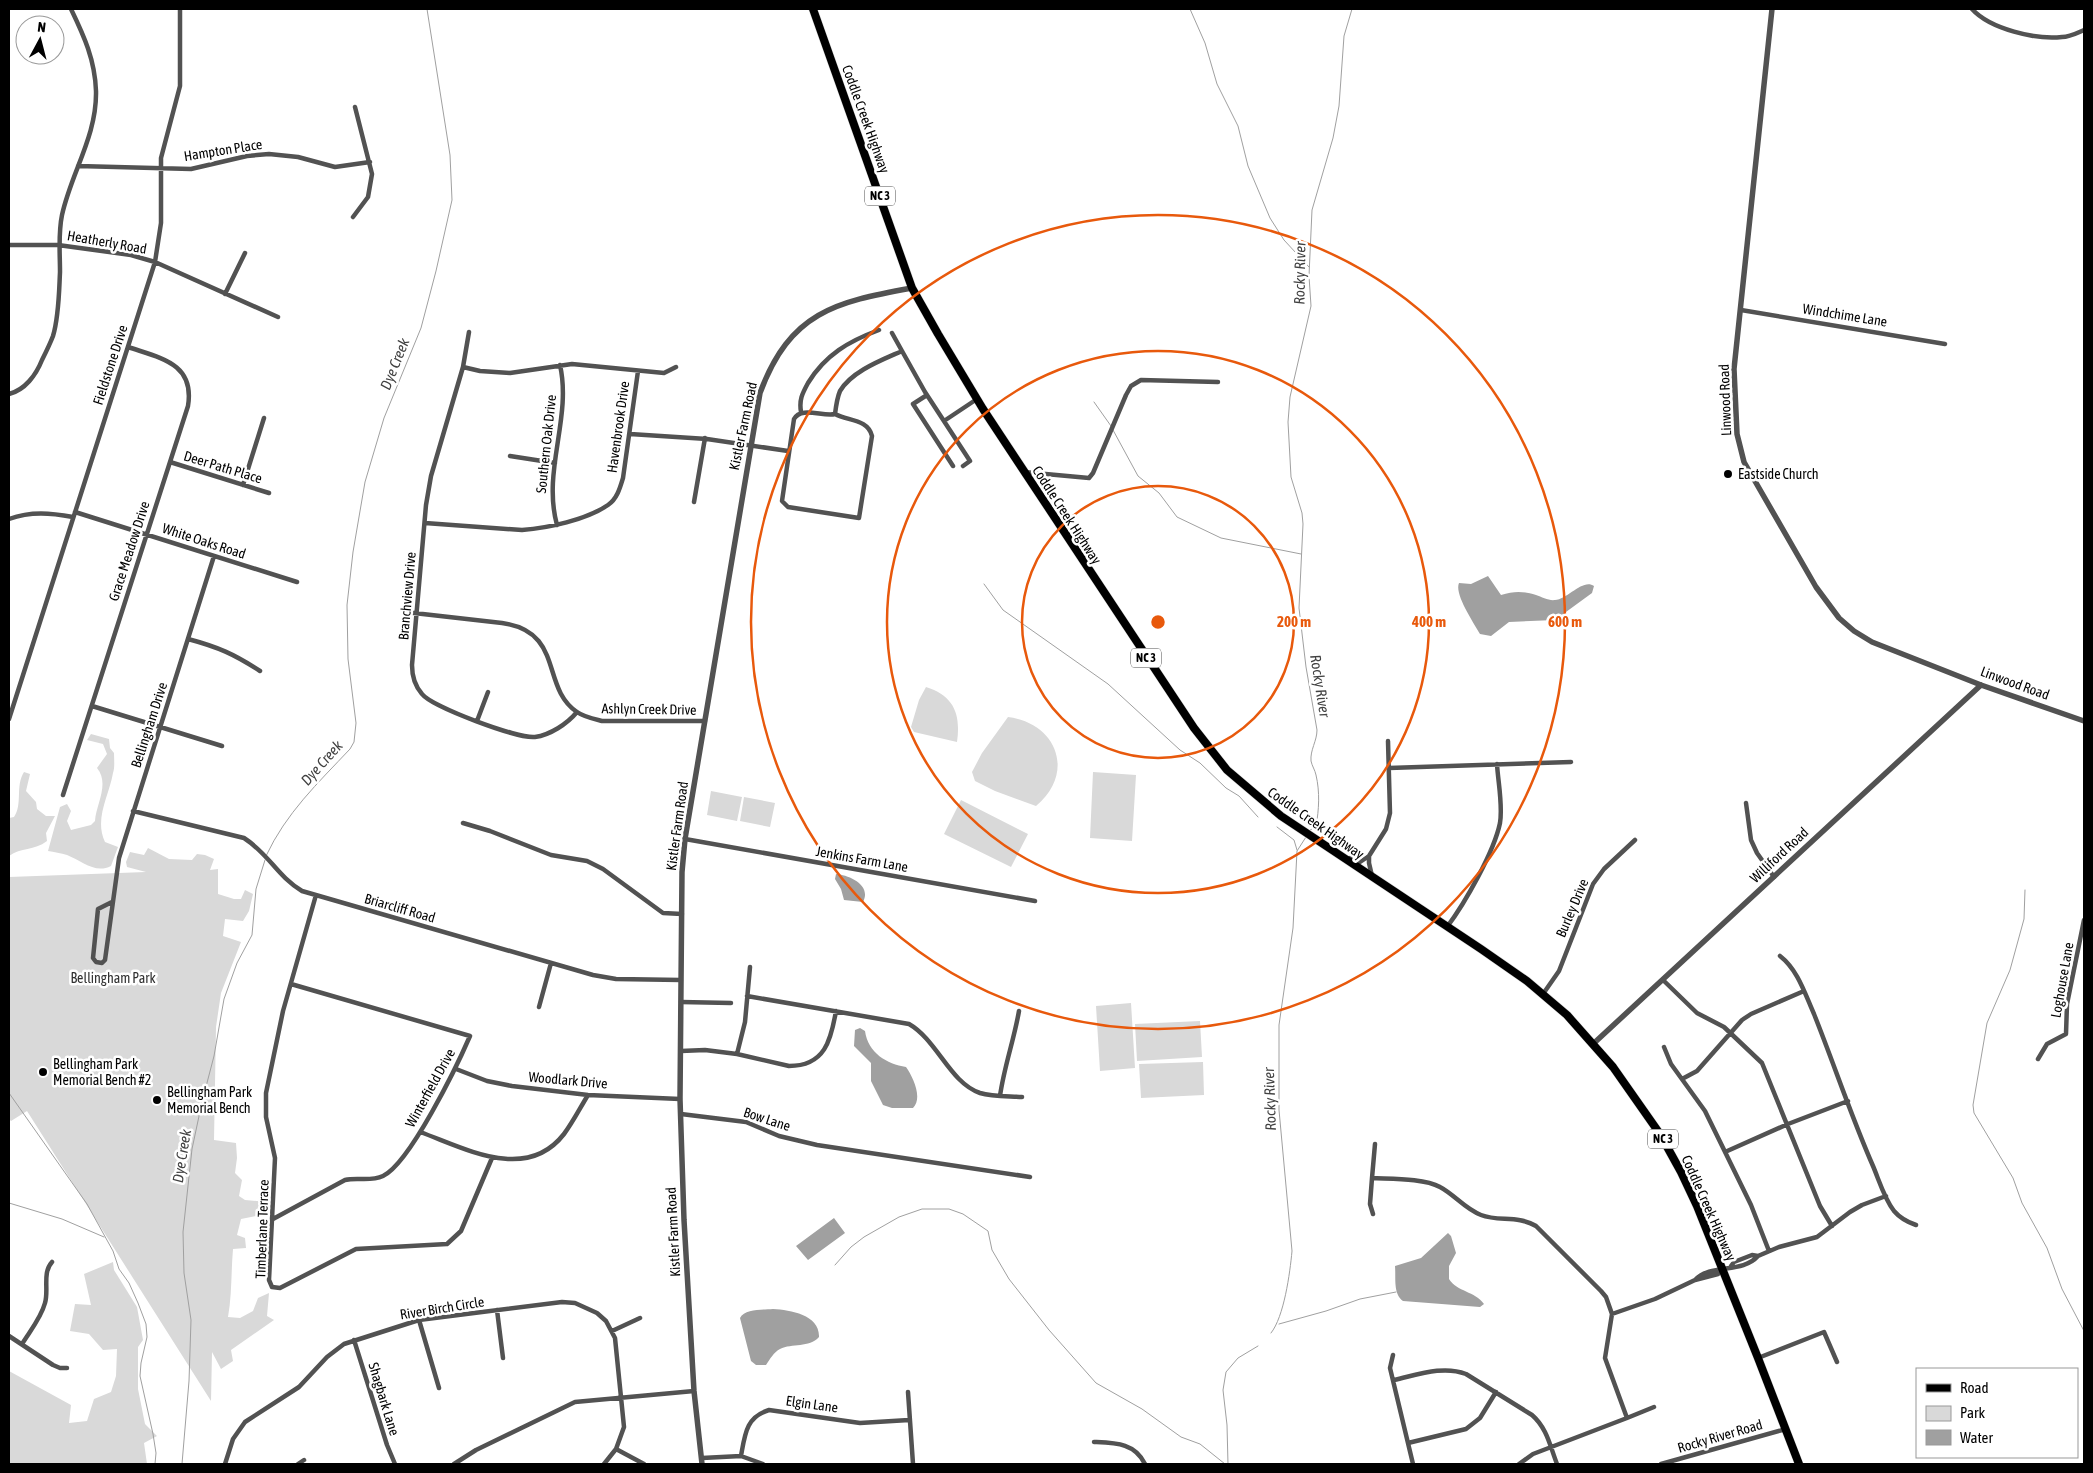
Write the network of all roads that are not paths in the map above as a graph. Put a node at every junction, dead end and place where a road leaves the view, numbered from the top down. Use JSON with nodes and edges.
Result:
{"nodes":[{"id":1,"x":71,"y":9,"type":"edge"},
{"id":2,"x":180,"y":9,"type":"edge"},
{"id":3,"x":813,"y":9,"type":"edge"},
{"id":4,"x":1772,"y":9,"type":"edge"},
{"id":5,"x":1972,"y":9,"type":"edge"},
{"id":6,"x":2084,"y":30,"type":"edge"},
{"id":7,"x":355,"y":107,"type":"dead end"},
{"id":8,"x":370,"y":162,"type":"junction"},
{"id":9,"x":78,"y":166,"type":"junction"},
{"id":10,"x":160,"y":168,"type":"junction"},
{"id":11,"x":353,"y":217,"type":"dead end"},
{"id":12,"x":9,"y":245,"type":"edge"},
{"id":13,"x":58,"y":245,"type":"junction"},
{"id":14,"x":244,"y":253,"type":"dead end"},
{"id":15,"x":155,"y":262,"type":"junction"},
{"id":16,"x":912,"y":288,"type":"junction"},
{"id":17,"x":226,"y":294,"type":"junction"},
{"id":18,"x":1741,"y":310,"type":"junction"},
{"id":19,"x":278,"y":317,"type":"dead end"},
{"id":20,"x":879,"y":330,"type":"dead end"},
{"id":21,"x":469,"y":332,"type":"dead end"},
{"id":22,"x":892,"y":333,"type":"dead end"},
{"id":23,"x":1945,"y":344,"type":"dead end"},
{"id":24,"x":128,"y":347,"type":"junction"},
{"id":25,"x":902,"y":351,"type":"junction"},
{"id":26,"x":560,"y":365,"type":"junction"},
{"id":27,"x":463,"y":367,"type":"junction"},
{"id":28,"x":676,"y":367,"type":"dead end"},
{"id":29,"x":638,"y":371,"type":"junction"},
{"id":30,"x":1218,"y":382,"type":"dead end"},
{"id":31,"x":9,"y":394,"type":"edge"},
{"id":32,"x":927,"y":395,"type":"junction"},
{"id":33,"x":977,"y":399,"type":"junction"},
{"id":34,"x":802,"y":412,"type":"junction"},
{"id":35,"x":834,"y":414,"type":"junction"},
{"id":36,"x":264,"y":418,"type":"dead end"},
{"id":37,"x":944,"y":421,"type":"junction"},
{"id":38,"x":630,"y":434,"type":"junction"},
{"id":39,"x":705,"y":438,"type":"junction"},
{"id":40,"x":751,"y":446,"type":"junction"},
{"id":41,"x":788,"y":451,"type":"junction"},
{"id":42,"x":510,"y":456,"type":"dead end"},
{"id":43,"x":170,"y":462,"type":"junction"},
{"id":44,"x":555,"y":463,"type":"junction"},
{"id":45,"x":953,"y":466,"type":"dead end"},
{"id":46,"x":963,"y":466,"type":"dead end"},
{"id":47,"x":1024,"y":472,"type":"junction"},
{"id":48,"x":243,"y":485,"type":"junction"},
{"id":49,"x":269,"y":493,"type":"dead end"},
{"id":50,"x":694,"y":502,"type":"dead end"},
{"id":51,"x":74,"y":515,"type":"junction"},
{"id":52,"x":9,"y":519,"type":"edge"},
{"id":53,"x":425,"y":523,"type":"junction"},
{"id":54,"x":557,"y":524,"type":"junction"},
{"id":55,"x":147,"y":534,"type":"junction"},
{"id":56,"x":214,"y":556,"type":"junction"},
{"id":57,"x":297,"y":582,"type":"dead end"},
{"id":58,"x":405,"y":612,"type":"dead end"},
{"id":59,"x":417,"y":614,"type":"junction"},
{"id":60,"x":188,"y":639,"type":"junction"},
{"id":61,"x":260,"y":671,"type":"dead end"},
{"id":62,"x":1981,"y":685,"type":"junction"},
{"id":63,"x":488,"y":692,"type":"dead end"},
{"id":64,"x":92,"y":706,"type":"junction"},
{"id":65,"x":576,"y":712,"type":"junction"},
{"id":66,"x":9,"y":719,"type":"edge"},
{"id":67,"x":478,"y":720,"type":"junction"},
{"id":68,"x":705,"y":721,"type":"junction"},
{"id":69,"x":2084,"y":721,"type":"edge"},
{"id":70,"x":160,"y":727,"type":"junction"},
{"id":71,"x":1388,"y":741,"type":"dead end"},
{"id":72,"x":222,"y":746,"type":"dead end"},
{"id":73,"x":1571,"y":762,"type":"dead end"},
{"id":74,"x":1497,"y":764,"type":"junction"},
{"id":75,"x":1389,"y":768,"type":"junction"},
{"id":76,"x":63,"y":795,"type":"dead end"},
{"id":77,"x":1746,"y":803,"type":"dead end"},
{"id":78,"x":133,"y":811,"type":"junction"},
{"id":79,"x":463,"y":823,"type":"dead end"},
{"id":80,"x":685,"y":839,"type":"junction"},
{"id":81,"x":1635,"y":840,"type":"dead end"},
{"id":82,"x":1340,"y":856,"type":"junction"},
{"id":83,"x":1369,"y":856,"type":"junction"},
{"id":84,"x":1774,"y":877,"type":"junction"},
{"id":85,"x":1374,"y":879,"type":"junction"},
{"id":86,"x":316,"y":895,"type":"junction"},
{"id":87,"x":1035,"y":901,"type":"dead end"},
{"id":88,"x":112,"y":902,"type":"junction"},
{"id":89,"x":682,"y":914,"type":"junction"},
{"id":90,"x":2084,"y":920,"type":"edge"},
{"id":91,"x":1447,"y":927,"type":"junction"},
{"id":92,"x":1780,"y":956,"type":"dead end"},
{"id":93,"x":551,"y":964,"type":"junction"},
{"id":94,"x":750,"y":967,"type":"dead end"},
{"id":95,"x":681,"y":980,"type":"junction"},
{"id":96,"x":1663,"y":980,"type":"junction"},
{"id":97,"x":291,"y":984,"type":"junction"},
{"id":98,"x":1804,"y":992,"type":"junction"},
{"id":99,"x":1543,"y":994,"type":"junction"},
{"id":100,"x":747,"y":996,"type":"junction"},
{"id":101,"x":681,"y":1002,"type":"junction"},
{"id":102,"x":731,"y":1003,"type":"dead end"},
{"id":103,"x":539,"y":1008,"type":"dead end"},
{"id":104,"x":836,"y":1011,"type":"junction"},
{"id":105,"x":1019,"y":1011,"type":"dead end"},
{"id":106,"x":1730,"y":1034,"type":"junction"},
{"id":107,"x":1593,"y":1044,"type":"junction"},
{"id":108,"x":1664,"y":1047,"type":"dead end"},
{"id":109,"x":681,"y":1051,"type":"junction"},
{"id":110,"x":737,"y":1054,"type":"junction"},
{"id":111,"x":2038,"y":1059,"type":"dead end"},
{"id":112,"x":456,"y":1069,"type":"junction"},
{"id":113,"x":1682,"y":1079,"type":"junction"},
{"id":114,"x":588,"y":1095,"type":"junction"},
{"id":115,"x":1000,"y":1096,"type":"junction"},
{"id":116,"x":1022,"y":1098,"type":"dead end"},
{"id":117,"x":680,"y":1099,"type":"junction"},
{"id":118,"x":1848,"y":1100,"type":"junction"},
{"id":119,"x":681,"y":1114,"type":"junction"},
{"id":120,"x":1788,"y":1124,"type":"junction"},
{"id":121,"x":420,"y":1132,"type":"junction"},
{"id":122,"x":1375,"y":1144,"type":"dead end"},
{"id":123,"x":1725,"y":1152,"type":"junction"},
{"id":124,"x":492,"y":1158,"type":"junction"},
{"id":125,"x":1030,"y":1177,"type":"dead end"},
{"id":126,"x":1372,"y":1178,"type":"junction"},
{"id":127,"x":1886,"y":1196,"type":"junction"},
{"id":128,"x":1373,"y":1214,"type":"dead end"},
{"id":129,"x":273,"y":1219,"type":"junction"},
{"id":130,"x":1916,"y":1225,"type":"dead end"},
{"id":131,"x":1832,"y":1226,"type":"junction"},
{"id":132,"x":1769,"y":1251,"type":"junction"},
{"id":133,"x":52,"y":1262,"type":"dead end"},
{"id":134,"x":1720,"y":1270,"type":"junction"},
{"id":135,"x":497,"y":1310,"type":"junction"},
{"id":136,"x":1612,"y":1314,"type":"junction"},
{"id":137,"x":640,"y":1318,"type":"dead end"},
{"id":138,"x":419,"y":1320,"type":"junction"},
{"id":139,"x":612,"y":1332,"type":"junction"},
{"id":140,"x":9,"y":1336,"type":"edge"},
{"id":141,"x":354,"y":1340,"type":"junction"},
{"id":142,"x":22,"y":1344,"type":"junction"},
{"id":143,"x":1394,"y":1355,"type":"dead end"},
{"id":144,"x":503,"y":1358,"type":"dead end"},
{"id":145,"x":1758,"y":1358,"type":"junction"},
{"id":146,"x":1838,"y":1362,"type":"dead end"},
{"id":147,"x":67,"y":1368,"type":"dead end"},
{"id":148,"x":1394,"y":1380,"type":"junction"},
{"id":149,"x":439,"y":1388,"type":"dead end"},
{"id":150,"x":694,"y":1392,"type":"junction"},
{"id":151,"x":908,"y":1392,"type":"dead end"},
{"id":152,"x":1496,"y":1392,"type":"junction"},
{"id":153,"x":621,"y":1397,"type":"junction"},
{"id":154,"x":1654,"y":1407,"type":"dead end"},
{"id":155,"x":1627,"y":1418,"type":"junction"},
{"id":156,"x":909,"y":1420,"type":"junction"},
{"id":157,"x":1786,"y":1429,"type":"junction"},
{"id":158,"x":1094,"y":1442,"type":"dead end"},
{"id":159,"x":1408,"y":1443,"type":"junction"},
{"id":160,"x":1551,"y":1447,"type":"junction"},
{"id":161,"x":616,"y":1450,"type":"junction"},
{"id":162,"x":741,"y":1456,"type":"junction"},
{"id":163,"x":304,"y":1460,"type":"dead end"},
{"id":164,"x":702,"y":1461,"type":"edge"},
{"id":165,"x":225,"y":1464,"type":"edge"},
{"id":166,"x":298,"y":1464,"type":"edge"},
{"id":167,"x":395,"y":1464,"type":"edge"},
{"id":168,"x":454,"y":1464,"type":"edge"},
{"id":169,"x":604,"y":1464,"type":"edge"},
{"id":170,"x":644,"y":1464,"type":"edge"},
{"id":171,"x":763,"y":1464,"type":"edge"},
{"id":172,"x":913,"y":1464,"type":"edge"},
{"id":173,"x":1146,"y":1464,"type":"edge"},
{"id":174,"x":1412,"y":1464,"type":"edge"},
{"id":175,"x":1519,"y":1464,"type":"edge"},
{"id":176,"x":1557,"y":1464,"type":"edge"},
{"id":177,"x":1661,"y":1464,"type":"edge"},
{"id":178,"x":1799,"y":1464,"type":"edge"}],
"edges":[{"from":1,"to":9,"type":"street"},
{"from":2,"to":10,"type":"street","name":"Fieldstone Drive"},
{"from":3,"to":16,"type":"main road","name":"Coddle Creek Highway","number":"NC 3"},
{"from":4,"to":18,"type":"street","name":"Linwood Road"},
{"from":5,"to":6,"type":"street"},
{"from":7,"to":8,"type":"street"},
{"from":8,"to":10,"type":"street","name":"Hampton Place"},
{"from":8,"to":11,"type":"street"},
{"from":9,"to":10,"type":"street","name":"Hampton Place"},
{"from":9,"to":13,"type":"street"},
{"from":10,"to":15,"type":"street","name":"Fieldstone Drive"},
{"from":12,"to":13,"type":"street","name":"Heatherly Road"},
{"from":13,"to":15,"type":"street","name":"Heatherly Road"},
{"from":13,"to":31,"type":"street"},
{"from":14,"to":17,"type":"street"},
{"from":15,"to":17,"type":"street","name":"Heatherly Road"},
{"from":15,"to":24,"type":"street","name":"Fieldstone Drive"},
{"from":16,"to":33,"type":"main road","name":"Coddle Creek Highway","number":"NC 3"},
{"from":16,"to":40,"type":"street","name":"Kistler Farm Road"},
{"from":17,"to":19,"type":"street","name":"Heatherly Road"},
{"from":18,"to":23,"type":"street","name":"Windchime Lane"},
{"from":18,"to":62,"type":"street","name":"Linwood Road"},
{"from":20,"to":34,"type":"street"},
{"from":21,"to":27,"type":"street","name":"Branchview Drive"},
{"from":22,"to":25,"type":"street"},
{"from":24,"to":43,"type":"street","name":"Grace Meadow Drive"},
{"from":24,"to":51,"type":"street","name":"Fieldstone Drive"},
{"from":25,"to":32,"type":"street"},
{"from":25,"to":35,"type":"street"},
{"from":26,"to":27,"type":"street"},
{"from":26,"to":29,"type":"street"},
{"from":26,"to":44,"type":"street","name":"Southern Oak Drive"},
{"from":27,"to":53,"type":"street","name":"Branchview Drive"},
{"from":28,"to":29,"type":"street"},
{"from":29,"to":38,"type":"street","name":"Havenbrook Drive"},
{"from":30,"to":47,"type":"street"},
{"from":32,"to":37,"type":"street"},
{"from":32,"to":45,"type":"street"},
{"from":33,"to":37,"type":"street"},
{"from":33,"to":47,"type":"main road","name":"Coddle Creek Highway","number":"NC 3"},
{"from":34,"to":35,"type":"street"},
{"from":34,"to":41,"type":"street"},
{"from":35,"to":41,"type":"street"},
{"from":36,"to":48,"type":"street"},
{"from":37,"to":46,"type":"street"},
{"from":38,"to":39,"type":"street"},
{"from":38,"to":54,"type":"street","name":"Havenbrook Drive"},
{"from":39,"to":40,"type":"street"},
{"from":39,"to":50,"type":"street"},
{"from":40,"to":41,"type":"street"},
{"from":40,"to":68,"type":"street","name":"Kistler Farm Road"},
{"from":42,"to":44,"type":"street"},
{"from":43,"to":48,"type":"street","name":"Deer Path Place"},
{"from":43,"to":55,"type":"street","name":"Grace Meadow Drive"},
{"from":44,"to":54,"type":"street","name":"Southern Oak Drive"},
{"from":47,"to":82,"type":"main road","name":"Coddle Creek Highway","number":"NC 3"},
{"from":48,"to":49,"type":"street","name":"Deer Path Place"},
{"from":51,"to":52,"type":"street","name":"White Oaks Road"},
{"from":51,"to":55,"type":"street","name":"White Oaks Road"},
{"from":51,"to":66,"type":"street","name":"Fieldstone Drive"},
{"from":53,"to":54,"type":"street","name":"Havenbrook Drive"},
{"from":53,"to":59,"type":"street","name":"Branchview Drive"},
{"from":55,"to":56,"type":"street","name":"White Oaks Road"},
{"from":55,"to":64,"type":"street","name":"Grace Meadow Drive"},
{"from":56,"to":57,"type":"street","name":"White Oaks Road"},
{"from":56,"to":60,"type":"street","name":"Bellingham Drive"},
{"from":58,"to":59,"type":"street"},
{"from":59,"to":65,"type":"street"},
{"from":59,"to":67,"type":"street","name":"Branchview Drive"},
{"from":60,"to":61,"type":"street"},
{"from":60,"to":70,"type":"street","name":"Bellingham Drive"},
{"from":62,"to":69,"type":"street","name":"Linwood Road"},
{"from":62,"to":84,"type":"street","name":"Williford Road"},
{"from":63,"to":67,"type":"street"},
{"from":64,"to":70,"type":"street"},
{"from":64,"to":76,"type":"street","name":"Grace Meadow Drive"},
{"from":65,"to":67,"type":"street","name":"Branchview Drive"},
{"from":65,"to":68,"type":"street","name":"Ashlyn Creek Drive"},
{"from":68,"to":80,"type":"street","name":"Kistler Farm Road"},
{"from":70,"to":72,"type":"street"},
{"from":70,"to":78,"type":"street","name":"Bellingham Drive"},
{"from":71,"to":75,"type":"street"},
{"from":73,"to":74,"type":"street"},
{"from":74,"to":75,"type":"street"},
{"from":74,"to":91,"type":"street"},
{"from":75,"to":83,"type":"street"},
{"from":77,"to":84,"type":"street"},
{"from":78,"to":86,"type":"street","name":"Briarcliff Road"},
{"from":78,"to":88,"type":"street","name":"Bellingham Drive"},
{"from":79,"to":89,"type":"street"},
{"from":80,"to":87,"type":"street","name":"Jenkins Farm Lane"},
{"from":80,"to":89,"type":"street","name":"Kistler Farm Road"},
{"from":81,"to":99,"type":"street","name":"Burley Drive"},
{"from":82,"to":83,"type":"street"},
{"from":82,"to":85,"type":"main road","name":"Coddle Creek Highway","number":"NC 3"},
{"from":83,"to":85,"type":"street"},
{"from":84,"to":96,"type":"street","name":"Williford Road"},
{"from":85,"to":91,"type":"main road","name":"Coddle Creek Highway","number":"NC 3"},
{"from":86,"to":93,"type":"street","name":"Briarcliff Road"},
{"from":86,"to":97,"type":"street","name":"Timberlane Terrace"},
{"from":88,"to":88,"type":"street","name":"Bellingham Drive"},
{"from":89,"to":95,"type":"street","name":"Kistler Farm Road"},
{"from":90,"to":111,"type":"street","name":"Loghouse Lane"},
{"from":91,"to":99,"type":"main road","name":"Coddle Creek Highway","number":"NC 3"},
{"from":92,"to":98,"type":"street"},
{"from":93,"to":95,"type":"street","name":"Briarcliff Road"},
{"from":93,"to":103,"type":"street"},
{"from":94,"to":100,"type":"street"},
{"from":95,"to":101,"type":"street","name":"Kistler Farm Road"},
{"from":96,"to":106,"type":"street"},
{"from":96,"to":107,"type":"street","name":"Williford Road"},
{"from":97,"to":112,"type":"street","name":"Winterfield Drive"},
{"from":97,"to":129,"type":"street","name":"Timberlane Terrace"},
{"from":98,"to":106,"type":"street"},
{"from":98,"to":118,"type":"street"},
{"from":99,"to":107,"type":"main road","name":"Coddle Creek Highway","number":"NC 3"},
{"from":100,"to":104,"type":"street"},
{"from":100,"to":110,"type":"street"},
{"from":101,"to":102,"type":"street"},
{"from":101,"to":109,"type":"street","name":"Kistler Farm Road"},
{"from":104,"to":110,"type":"street"},
{"from":104,"to":115,"type":"street"},
{"from":105,"to":115,"type":"street"},
{"from":106,"to":113,"type":"street"},
{"from":106,"to":120,"type":"street"},
{"from":107,"to":134,"type":"main road","name":"Coddle Creek Highway","number":"NC 3"},
{"from":108,"to":113,"type":"street"},
{"from":109,"to":110,"type":"street"},
{"from":109,"to":117,"type":"street","name":"Kistler Farm Road"},
{"from":112,"to":114,"type":"street","name":"Woodlark Drive"},
{"from":112,"to":121,"type":"street","name":"Winterfield Drive"},
{"from":113,"to":123,"type":"street"},
{"from":114,"to":117,"type":"street","name":"Woodlark Drive"},
{"from":114,"to":124,"type":"street"},
{"from":115,"to":116,"type":"street"},
{"from":117,"to":119,"type":"street","name":"Kistler Farm Road"},
{"from":118,"to":120,"type":"street"},
{"from":118,"to":127,"type":"street"},
{"from":119,"to":125,"type":"street","name":"Bow Lane"},
{"from":119,"to":150,"type":"street","name":"Kistler Farm Road"},
{"from":120,"to":123,"type":"street"},
{"from":120,"to":131,"type":"street"},
{"from":121,"to":124,"type":"street"},
{"from":121,"to":129,"type":"street","name":"Winterfield Drive"},
{"from":122,"to":126,"type":"street"},
{"from":123,"to":132,"type":"street"},
{"from":124,"to":129,"type":"street","name":"Timberlane Terrace"},
{"from":126,"to":128,"type":"street"},
{"from":126,"to":136,"type":"street"},
{"from":127,"to":130,"type":"street"},
{"from":127,"to":131,"type":"street"},
{"from":131,"to":132,"type":"street"},
{"from":132,"to":134,"type":"street"},
{"from":133,"to":142,"type":"street"},
{"from":134,"to":136,"type":"street"},
{"from":134,"to":145,"type":"main road","name":"Coddle Creek Highway","number":"NC 3"},
{"from":135,"to":138,"type":"street","name":"River Birch Circle"},
{"from":135,"to":139,"type":"street","name":"River Birch Circle"},
{"from":135,"to":144,"type":"street"},
{"from":136,"to":155,"type":"street"},
{"from":137,"to":139,"type":"street"},
{"from":138,"to":141,"type":"street","name":"River Birch Circle"},
{"from":138,"to":149,"type":"street"},
{"from":139,"to":153,"type":"street","name":"River Birch Circle"},
{"from":140,"to":142,"type":"street"},
{"from":141,"to":165,"type":"street","name":"River Birch Circle"},
{"from":141,"to":167,"type":"street","name":"Shagbark Lane"},
{"from":142,"to":147,"type":"street"},
{"from":143,"to":148,"type":"street"},
{"from":145,"to":146,"type":"street"},
{"from":145,"to":157,"type":"main road","name":"Coddle Creek Highway","number":"NC 3"},
{"from":148,"to":152,"type":"street"},
{"from":148,"to":159,"type":"street"},
{"from":150,"to":153,"type":"street"},
{"from":150,"to":164,"type":"street","name":"Kistler Farm Road"},
{"from":151,"to":156,"type":"street"},
{"from":152,"to":159,"type":"street"},
{"from":152,"to":160,"type":"street"},
{"from":153,"to":161,"type":"street","name":"River Birch Circle"},
{"from":153,"to":168,"type":"street"},
{"from":154,"to":155,"type":"street"},
{"from":155,"to":160,"type":"street"},
{"from":156,"to":162,"type":"street","name":"Elgin Lane"},
{"from":156,"to":172,"type":"street"},
{"from":157,"to":177,"type":"street","name":"Rocky River Road"},
{"from":157,"to":178,"type":"main road","name":"Coddle Creek Highway","number":"NC 3"},
{"from":158,"to":173,"type":"street"},
{"from":159,"to":174,"type":"street"},
{"from":160,"to":175,"type":"street"},
{"from":160,"to":176,"type":"street"},
{"from":161,"to":169,"type":"street"},
{"from":161,"to":170,"type":"street"},
{"from":162,"to":164,"type":"street"},
{"from":162,"to":171,"type":"street"},
{"from":163,"to":166,"type":"street"}]}
